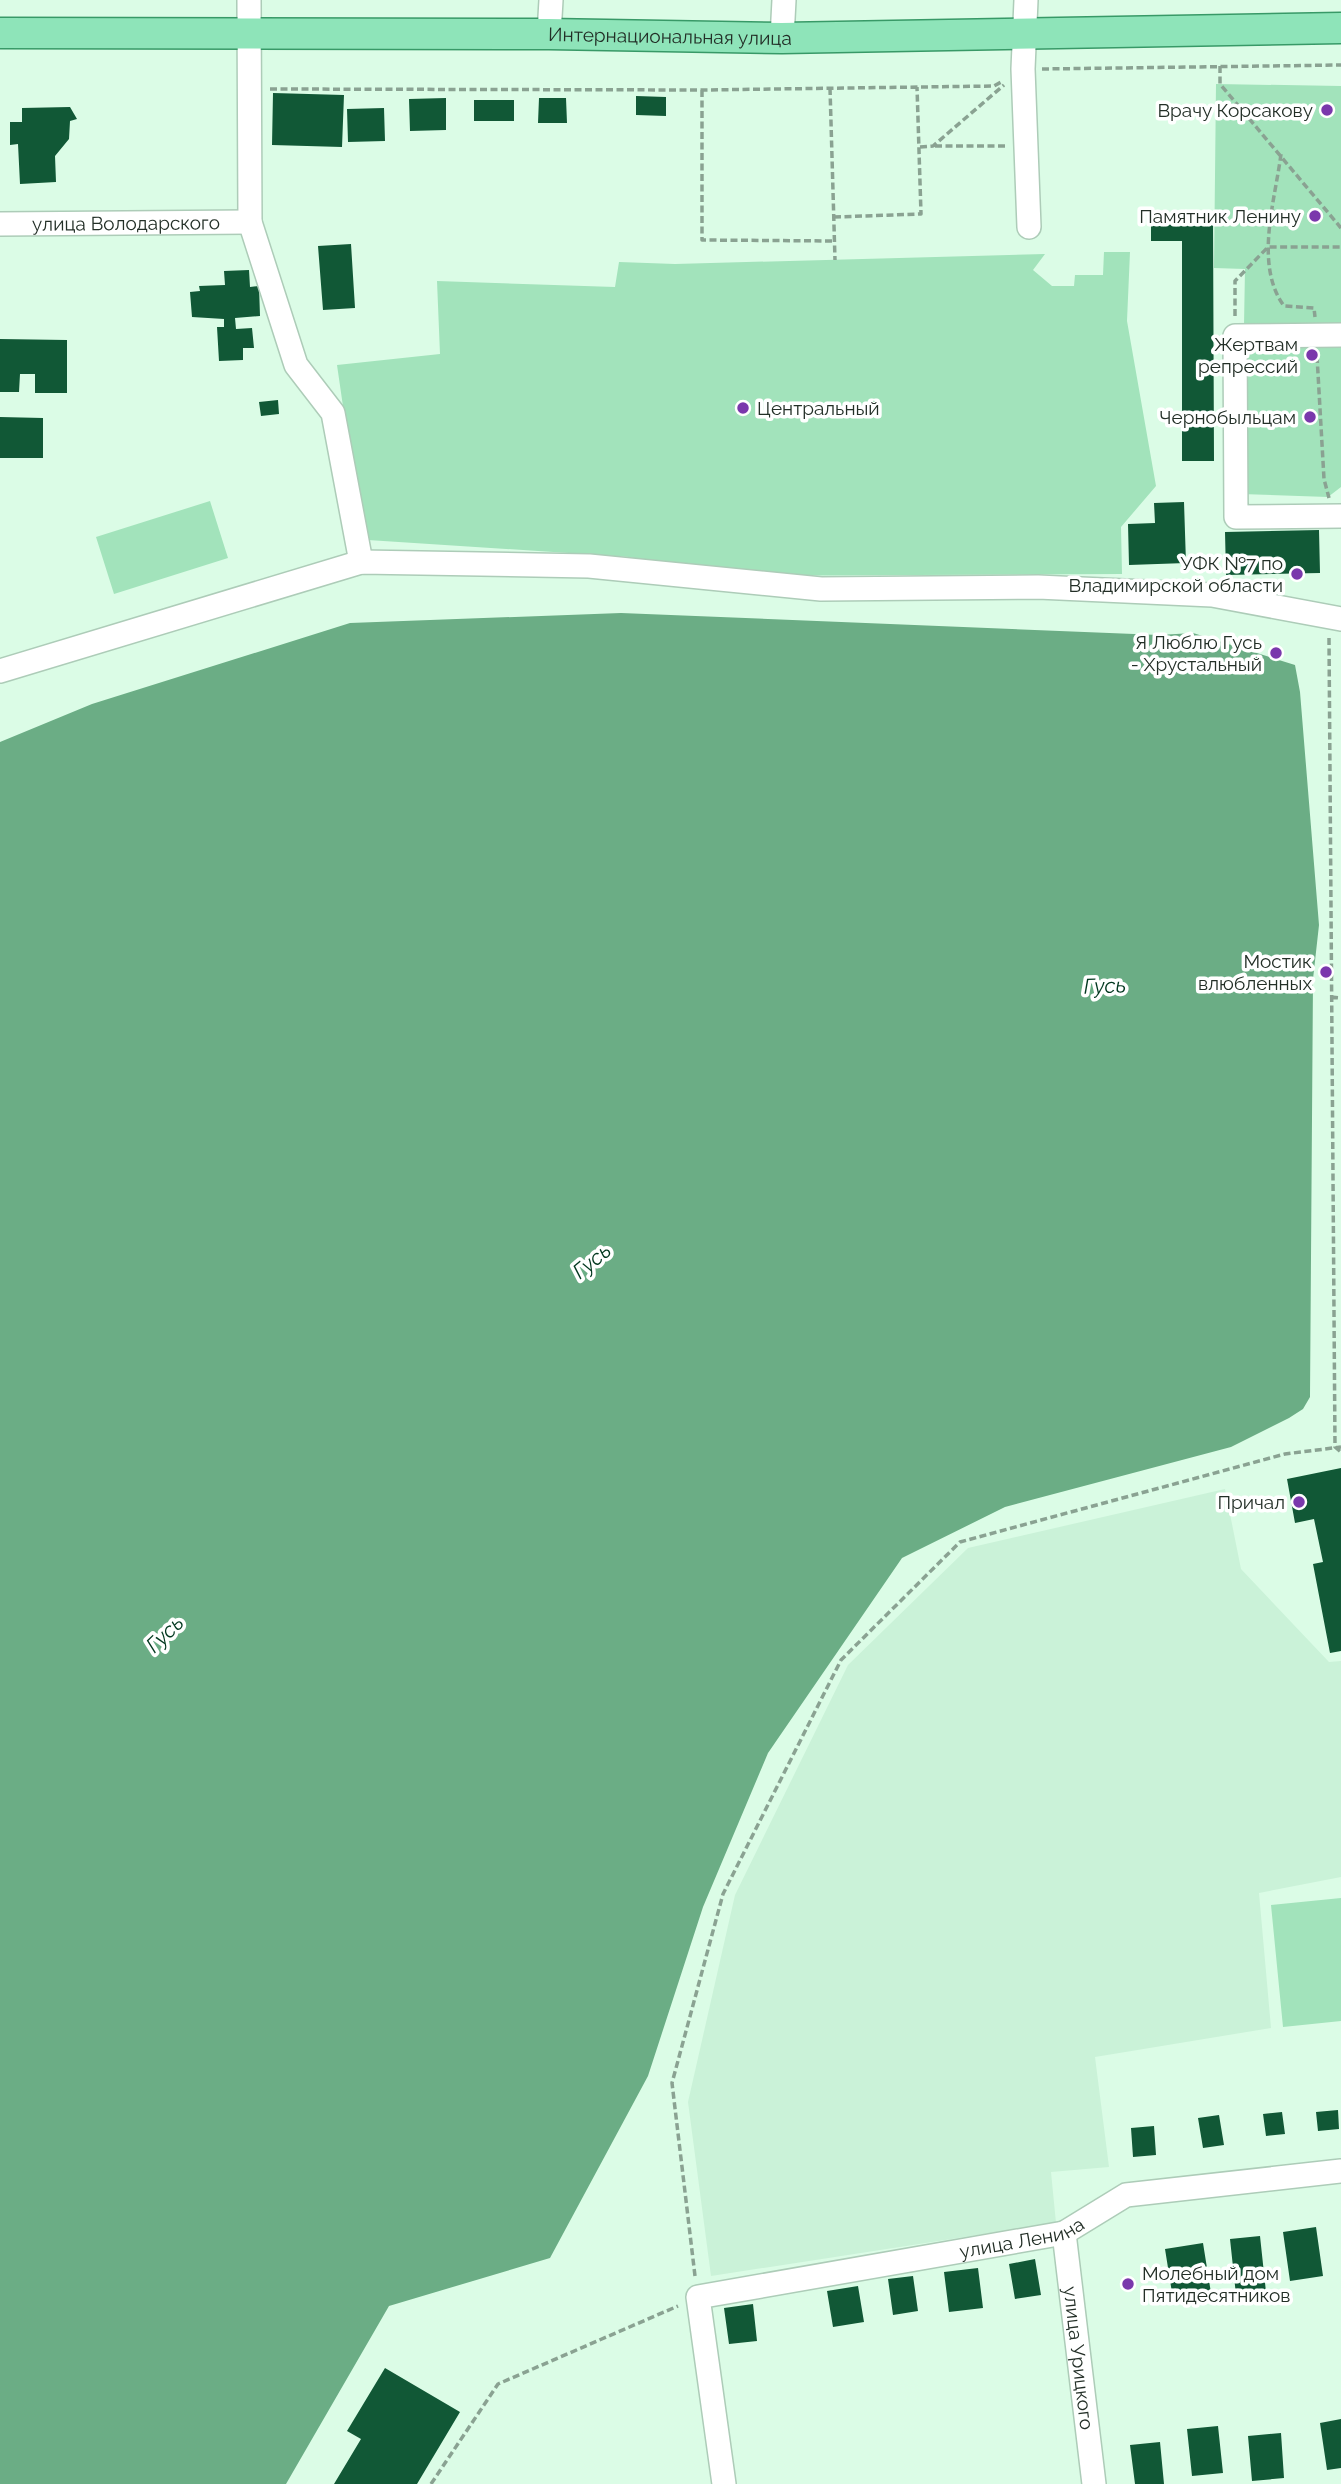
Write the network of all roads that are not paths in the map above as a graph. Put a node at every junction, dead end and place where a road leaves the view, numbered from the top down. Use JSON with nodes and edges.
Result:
{"nodes":[{"id":1,"x":249,"y":0,"type":"edge"},
{"id":2,"x":551,"y":0,"type":"edge"},
{"id":3,"x":784,"y":0,"type":"edge"},
{"id":4,"x":1026,"y":0,"type":"edge"},
{"id":5,"x":1341,"y":28,"type":"edge"},
{"id":6,"x":1026,"y":31,"type":"junction"},
{"id":7,"x":0,"y":33,"type":"edge"},
{"id":8,"x":549,"y":34,"type":"junction"},
{"id":9,"x":250,"y":35,"type":"junction"},
{"id":10,"x":782,"y":38,"type":"junction"},
{"id":11,"x":250,"y":222,"type":"junction"},
{"id":12,"x":0,"y":224,"type":"edge"},
{"id":13,"x":1029,"y":227,"type":"dead end"},
{"id":14,"x":1341,"y":335,"type":"edge"},
{"id":15,"x":1338,"y":516,"type":"edge"},
{"id":16,"x":361,"y":562,"type":"junction"},
{"id":17,"x":1335,"y":618,"type":"edge"},
{"id":18,"x":0,"y":671,"type":"edge"},
{"id":19,"x":1341,"y":2171,"type":"edge"},
{"id":20,"x":1063,"y":2233,"type":"junction"},
{"id":21,"x":724,"y":2484,"type":"edge"},
{"id":22,"x":1094,"y":2484,"type":"edge"}],
"edges":[{"from":1,"to":9,"type":"street"},
{"from":2,"to":8,"type":"street"},
{"from":3,"to":10,"type":"street"},
{"from":4,"to":6,"type":"street"},
{"from":5,"to":6,"type":"main road","name":"Интернациональная улица"},
{"from":6,"to":10,"type":"main road","name":"Интернациональная улица"},
{"from":6,"to":13,"type":"street"},
{"from":7,"to":9,"type":"main road","name":"Интернациональная улица"},
{"from":8,"to":9,"type":"main road","name":"Интернациональная улица"},
{"from":8,"to":10,"type":"main road","name":"Интернациональная улица"},
{"from":9,"to":11,"type":"street"},
{"from":11,"to":12,"type":"street","name":"улица Володарского"},
{"from":11,"to":16,"type":"street"},
{"from":14,"to":15,"type":"street"},
{"from":16,"to":17,"type":"street"},
{"from":16,"to":18,"type":"street"},
{"from":19,"to":20,"type":"street","name":"улица Ленина"},
{"from":20,"to":21,"type":"street","name":"улица Ленина"},
{"from":20,"to":22,"type":"street","name":"улица Урицкого"}]}
